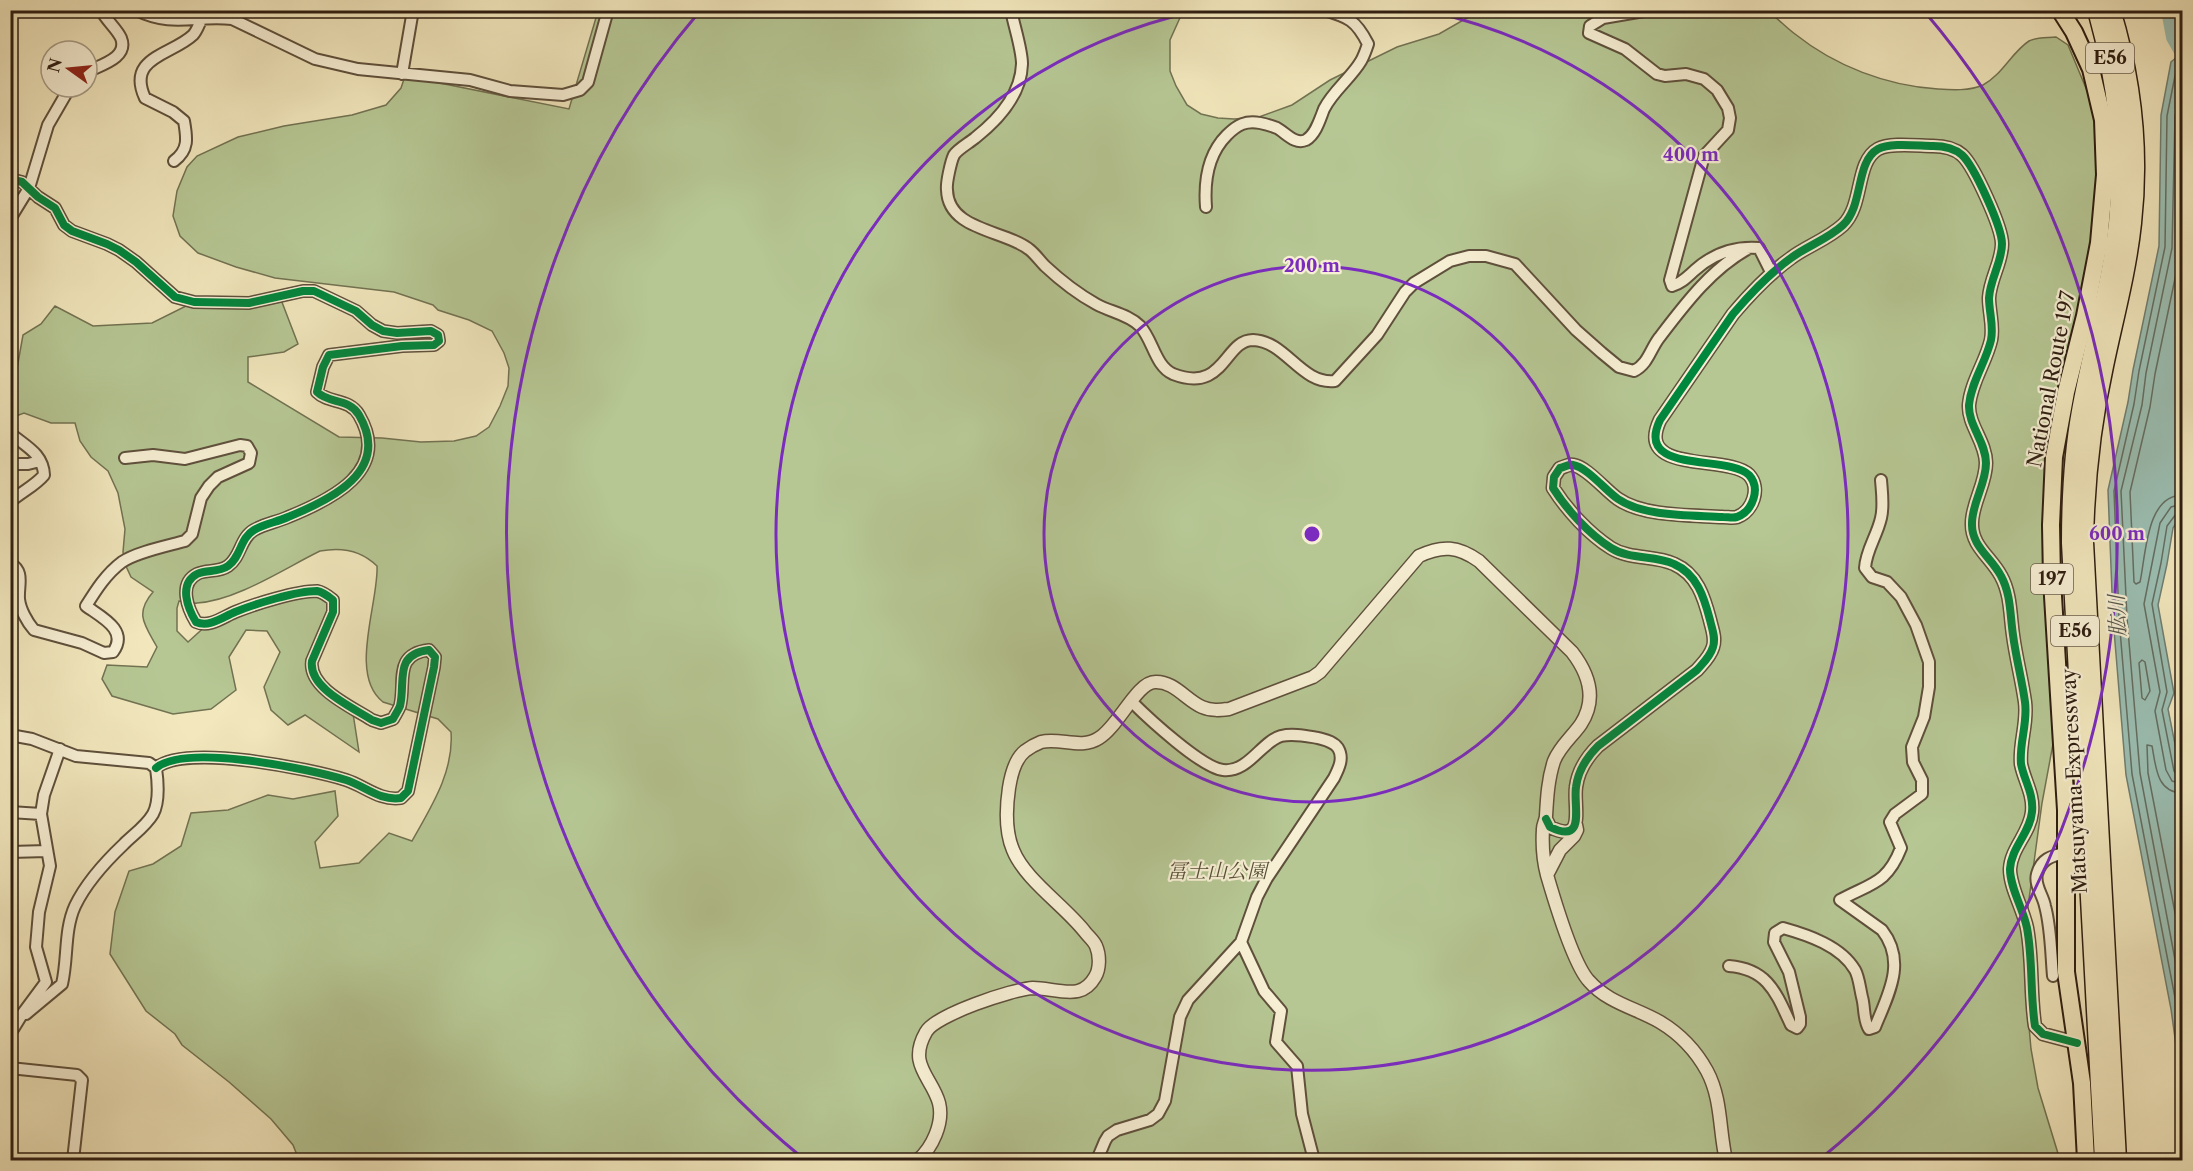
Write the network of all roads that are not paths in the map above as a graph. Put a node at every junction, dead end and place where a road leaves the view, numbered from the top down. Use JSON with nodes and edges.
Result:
{"nodes":[{"id":1,"x":101,"y":10,"type":"edge"},
{"id":2,"x":136,"y":10,"type":"edge"},
{"id":3,"x":413,"y":10,"type":"edge"},
{"id":4,"x":608,"y":10,"type":"edge"},
{"id":5,"x":1011,"y":10,"type":"edge"},
{"id":6,"x":1324,"y":10,"type":"edge"},
{"id":7,"x":1650,"y":10,"type":"edge"},
{"id":8,"x":2060,"y":10,"type":"edge"},
{"id":9,"x":2085,"y":10,"type":"edge"},
{"id":10,"x":2097,"y":10,"type":"edge"},
{"id":11,"x":2112,"y":10,"type":"edge"},
{"id":12,"x":233,"y":15,"type":"edge"},
{"id":13,"x":202,"y":18,"type":"junction"},
{"id":14,"x":99,"y":66,"type":"edge"},
{"id":15,"x":402,"y":74,"type":"junction"},
{"id":16,"x":63,"y":99,"type":"edge"},
{"id":17,"x":2118,"y":105,"type":"junction"},
{"id":18,"x":174,"y":161,"type":"dead end"},
{"id":19,"x":10,"y":179,"type":"edge"},
{"id":20,"x":29,"y":188,"type":"junction"},
{"id":21,"x":1206,"y":207,"type":"dead end"},
{"id":22,"x":10,"y":219,"type":"edge"},
{"id":23,"x":1749,"y":248,"type":"junction"},
{"id":24,"x":1772,"y":274,"type":"junction"},
{"id":25,"x":10,"y":433,"type":"edge"},
{"id":26,"x":125,"y":458,"type":"dead end"},
{"id":27,"x":40,"y":461,"type":"junction"},
{"id":28,"x":10,"y":464,"type":"edge"},
{"id":29,"x":1881,"y":480,"type":"dead end"},
{"id":30,"x":10,"y":502,"type":"edge"},
{"id":31,"x":10,"y":563,"type":"edge"},
{"id":32,"x":1131,"y":702,"type":"junction"},
{"id":33,"x":10,"y":735,"type":"edge"},
{"id":34,"x":60,"y":749,"type":"junction"},
{"id":35,"x":156,"y":768,"type":"junction"},
{"id":36,"x":10,"y":813,"type":"edge"},
{"id":37,"x":41,"y":814,"type":"junction"},
{"id":38,"x":1546,"y":819,"type":"junction"},
{"id":39,"x":1576,"y":825,"type":"junction"},
{"id":40,"x":47,"y":851,"type":"junction"},
{"id":41,"x":10,"y":852,"type":"edge"},
{"id":42,"x":2065,"y":853,"type":"junction"},
{"id":43,"x":1547,"y":875,"type":"junction"},
{"id":44,"x":1241,"y":942,"type":"junction"},
{"id":45,"x":1729,"y":966,"type":"dead end"},
{"id":46,"x":2053,"y":976,"type":"dead end"},
{"id":47,"x":23,"y":1013,"type":"junction"},
{"id":48,"x":11,"y":1030,"type":"edge"},
{"id":49,"x":2077,"y":1043,"type":"junction"},
{"id":50,"x":10,"y":1068,"type":"edge"},
{"id":51,"x":73,"y":1161,"type":"edge"},
{"id":52,"x":918,"y":1161,"type":"edge"},
{"id":53,"x":1097,"y":1161,"type":"edge"},
{"id":54,"x":1314,"y":1161,"type":"edge"},
{"id":55,"x":1726,"y":1161,"type":"edge"},
{"id":56,"x":2086,"y":1161,"type":"edge"},
{"id":57,"x":2104,"y":1161,"type":"edge"},
{"id":58,"x":2117,"y":1161,"type":"edge"}],
"edges":[{"from":1,"to":14,"type":"street"},
{"from":2,"to":13,"type":"street"},
{"from":3,"to":15,"type":"street"},
{"from":4,"to":15,"type":"street"},
{"from":5,"to":23,"type":"street"},
{"from":6,"to":21,"type":"street"},
{"from":7,"to":23,"type":"street"},
{"from":8,"to":42,"type":"highway","name":"National Route 197","number":"197"},
{"from":9,"to":17,"type":"highway"},
{"from":10,"to":17,"type":"highway","name":"Matsuyama Expressway","number":"E56"},
{"from":11,"to":58,"type":"highway","name":"Matsuyama Expressway","number":"E56"},
{"from":12,"to":13,"type":"street"},
{"from":12,"to":15,"type":"street"},
{"from":13,"to":18,"type":"street"},
{"from":16,"to":20,"type":"street"},
{"from":17,"to":57,"type":"highway","name":"Matsuyama Expressway","number":"E56"},
{"from":19,"to":20,"type":"street"},
{"from":20,"to":22,"type":"street"},
{"from":20,"to":35,"type":"street"},
{"from":23,"to":24,"type":"street"},
{"from":24,"to":39,"type":"street"},
{"from":24,"to":49,"type":"street"},
{"from":25,"to":27,"type":"street"},
{"from":26,"to":31,"type":"street"},
{"from":27,"to":28,"type":"street"},
{"from":27,"to":30,"type":"street"},
{"from":29,"to":45,"type":"street"},
{"from":32,"to":38,"type":"street"},
{"from":32,"to":44,"type":"street"},
{"from":32,"to":52,"type":"street"},
{"from":33,"to":34,"type":"street"},
{"from":34,"to":35,"type":"street"},
{"from":34,"to":37,"type":"street"},
{"from":35,"to":47,"type":"street"},
{"from":36,"to":37,"type":"street"},
{"from":37,"to":40,"type":"street"},
{"from":38,"to":39,"type":"street"},
{"from":38,"to":43,"type":"street"},
{"from":39,"to":43,"type":"street"},
{"from":40,"to":41,"type":"street"},
{"from":40,"to":47,"type":"street"},
{"from":42,"to":46,"type":"street"},
{"from":42,"to":49,"type":"highway","name":"National Route 197","number":"197"},
{"from":43,"to":55,"type":"street"},
{"from":44,"to":53,"type":"street"},
{"from":44,"to":54,"type":"street"},
{"from":47,"to":48,"type":"street"},
{"from":49,"to":56,"type":"highway","name":"National Route 197","number":"197"},
{"from":50,"to":51,"type":"street"}]}
